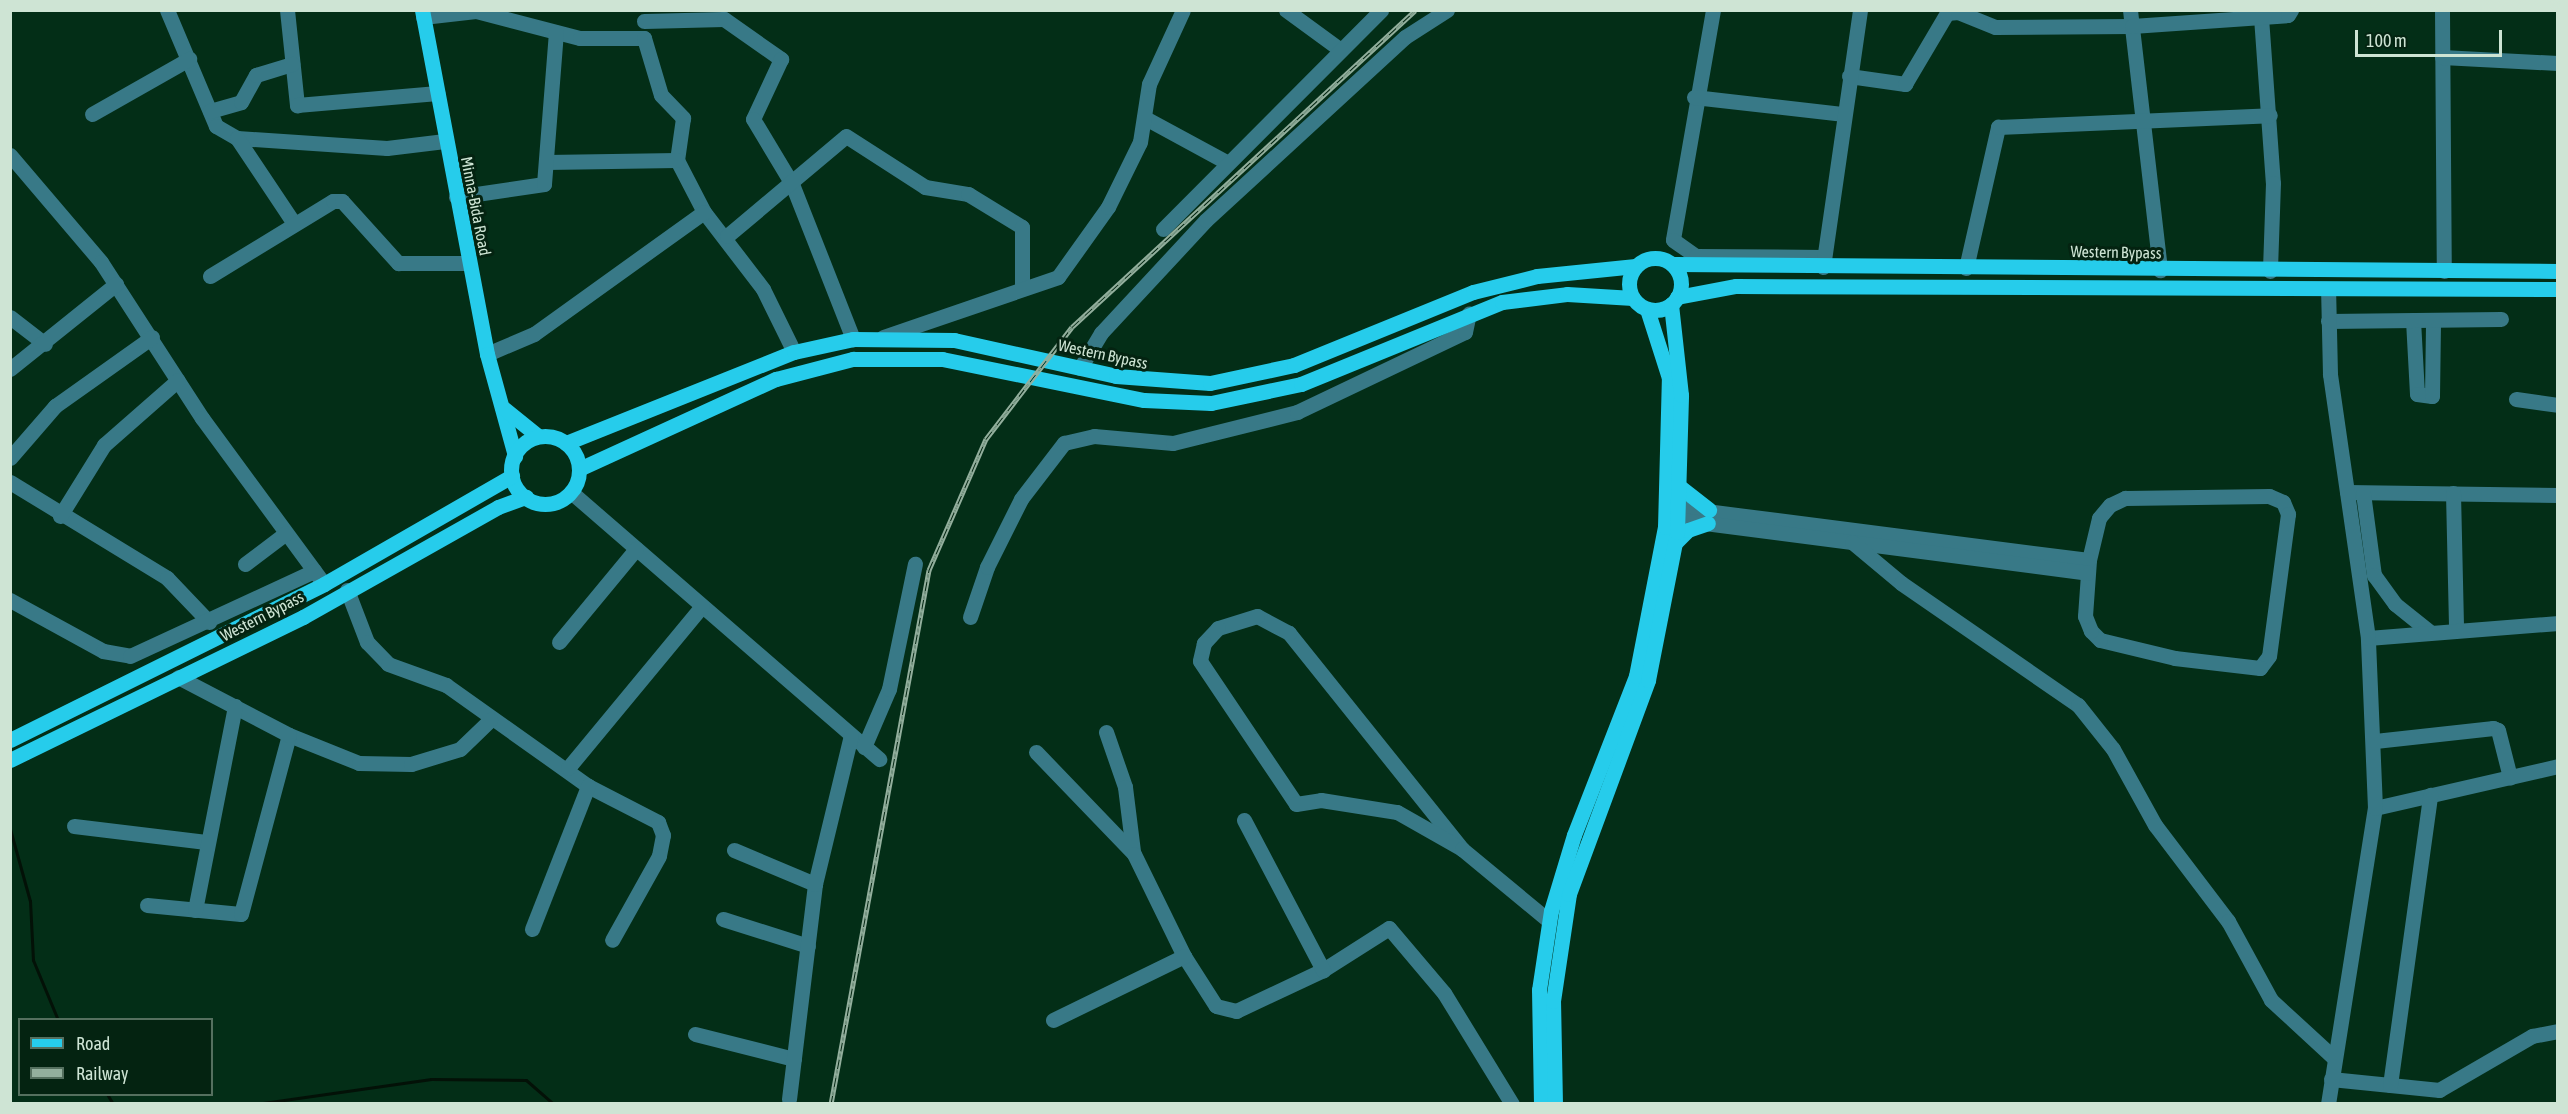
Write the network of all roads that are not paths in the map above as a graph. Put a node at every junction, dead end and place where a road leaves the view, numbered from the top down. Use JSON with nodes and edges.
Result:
{"nodes":[{"id":1,"x":167,"y":10,"type":"edge"},
{"id":2,"x":287,"y":10,"type":"edge"},
{"id":3,"x":1182,"y":10,"type":"edge"},
{"id":4,"x":1286,"y":10,"type":"edge"},
{"id":5,"x":1447,"y":10,"type":"edge"},
{"id":6,"x":1713,"y":10,"type":"edge"},
{"id":7,"x":1860,"y":10,"type":"edge"},
{"id":8,"x":2130,"y":10,"type":"edge"},
{"id":9,"x":2291,"y":10,"type":"edge"},
{"id":10,"x":2442,"y":10,"type":"edge"},
{"id":11,"x":1380,"y":11,"type":"edge"},
{"id":12,"x":422,"y":14,"type":"edge"},
{"id":13,"x":642,"y":16,"type":"edge"},
{"id":14,"x":2261,"y":16,"type":"junction"},
{"id":15,"x":2132,"y":26,"type":"junction"},
{"id":16,"x":556,"y":32,"type":"junction"},
{"id":17,"x":644,"y":38,"type":"junction"},
{"id":18,"x":1338,"y":48,"type":"junction"},
{"id":19,"x":2442,"y":57,"type":"junction"},
{"id":20,"x":189,"y":59,"type":"junction"},
{"id":21,"x":2558,"y":63,"type":"edge"},
{"id":22,"x":292,"y":64,"type":"junction"},
{"id":23,"x":1850,"y":76,"type":"junction"},
{"id":24,"x":437,"y":93,"type":"junction"},
{"id":25,"x":1694,"y":97,"type":"junction"},
{"id":26,"x":210,"y":111,"type":"junction"},
{"id":27,"x":92,"y":114,"type":"dead end"},
{"id":28,"x":1844,"y":114,"type":"junction"},
{"id":29,"x":2270,"y":115,"type":"junction"},
{"id":30,"x":1147,"y":119,"type":"junction"},
{"id":31,"x":2147,"y":123,"type":"junction"},
{"id":32,"x":237,"y":138,"type":"junction"},
{"id":33,"x":445,"y":141,"type":"junction"},
{"id":34,"x":10,"y":155,"type":"edge"},
{"id":35,"x":677,"y":160,"type":"junction"},
{"id":36,"x":546,"y":162,"type":"junction"},
{"id":37,"x":1228,"y":163,"type":"junction"},
{"id":38,"x":792,"y":184,"type":"junction"},
{"id":39,"x":456,"y":197,"type":"junction"},
{"id":40,"x":704,"y":212,"type":"junction"},
{"id":41,"x":293,"y":222,"type":"junction"},
{"id":42,"x":1163,"y":229,"type":"dead end"},
{"id":43,"x":727,"y":236,"type":"junction"},
{"id":44,"x":1823,"y":262,"type":"junction"},
{"id":45,"x":469,"y":263,"type":"junction"},
{"id":46,"x":1674,"y":264,"type":"junction"},
{"id":47,"x":1635,"y":266,"type":"junction"},
{"id":48,"x":1966,"y":268,"type":"junction"},
{"id":49,"x":2160,"y":270,"type":"junction"},
{"id":50,"x":2270,"y":271,"type":"junction"},
{"id":51,"x":2444,"y":271,"type":"junction"},
{"id":52,"x":2558,"y":271,"type":"edge"},
{"id":53,"x":210,"y":276,"type":"dead end"},
{"id":54,"x":116,"y":284,"type":"junction"},
{"id":55,"x":1022,"y":287,"type":"junction"},
{"id":56,"x":2328,"y":289,"type":"junction"},
{"id":57,"x":2558,"y":289,"type":"edge"},
{"id":58,"x":1633,"y":297,"type":"junction"},
{"id":59,"x":1674,"y":301,"type":"junction"},
{"id":60,"x":1647,"y":309,"type":"junction"},
{"id":61,"x":1469,"y":313,"type":"junction"},
{"id":62,"x":10,"y":317,"type":"edge"},
{"id":63,"x":2501,"y":319,"type":"dead end"},
{"id":64,"x":2413,"y":320,"type":"junction"},
{"id":65,"x":2433,"y":320,"type":"junction"},
{"id":66,"x":2328,"y":321,"type":"junction"},
{"id":67,"x":152,"y":337,"type":"junction"},
{"id":68,"x":883,"y":337,"type":"junction"},
{"id":69,"x":853,"y":339,"type":"junction"},
{"id":70,"x":45,"y":344,"type":"junction"},
{"id":71,"x":794,"y":352,"type":"junction"},
{"id":72,"x":487,"y":354,"type":"junction"},
{"id":73,"x":1080,"y":368,"type":"junction"},
{"id":74,"x":10,"y":369,"type":"edge"},
{"id":75,"x":178,"y":380,"type":"junction"},
{"id":76,"x":2516,"y":399,"type":"dead end"},
{"id":77,"x":2558,"y":405,"type":"edge"},
{"id":78,"x":502,"y":407,"type":"junction"},
{"id":79,"x":538,"y":436,"type":"junction"},
{"id":80,"x":566,"y":443,"type":"junction"},
{"id":81,"x":12,"y":454,"type":"edge"},
{"id":82,"x":514,"y":456,"type":"junction"},
{"id":83,"x":579,"y":469,"type":"junction"},
{"id":84,"x":512,"y":476,"type":"junction"},
{"id":85,"x":10,"y":482,"type":"edge"},
{"id":86,"x":1680,"y":487,"type":"junction"},
{"id":87,"x":571,"y":492,"type":"junction"},
{"id":88,"x":2347,"y":492,"type":"junction"},
{"id":89,"x":2363,"y":493,"type":"junction"},
{"id":90,"x":2453,"y":493,"type":"junction"},
{"id":91,"x":2558,"y":495,"type":"edge"},
{"id":92,"x":526,"y":497,"type":"junction"},
{"id":93,"x":1673,"y":513,"type":"junction"},
{"id":94,"x":60,"y":516,"type":"junction"},
{"id":95,"x":1708,"y":516,"type":"junction"},
{"id":96,"x":286,"y":533,"type":"junction"},
{"id":97,"x":1852,"y":542,"type":"junction"},
{"id":98,"x":1675,"y":543,"type":"junction"},
{"id":99,"x":636,"y":549,"type":"junction"},
{"id":100,"x":245,"y":564,"type":"dead end"},
{"id":101,"x":915,"y":564,"type":"dead end"},
{"id":102,"x":2088,"y":567,"type":"junction"},
{"id":103,"x":314,"y":572,"type":"junction"},
{"id":104,"x":324,"y":584,"type":"junction"},
{"id":105,"x":347,"y":590,"type":"junction"},
{"id":106,"x":10,"y":600,"type":"edge"},
{"id":107,"x":702,"y":606,"type":"junction"},
{"id":108,"x":970,"y":617,"type":"dead end"},
{"id":109,"x":208,"y":622,"type":"junction"},
{"id":110,"x":2558,"y":623,"type":"edge"},
{"id":111,"x":2456,"y":629,"type":"junction"},
{"id":112,"x":2430,"y":632,"type":"junction"},
{"id":113,"x":2368,"y":638,"type":"junction"},
{"id":114,"x":559,"y":642,"type":"dead end"},
{"id":115,"x":178,"y":677,"type":"junction"},
{"id":116,"x":235,"y":706,"type":"junction"},
{"id":117,"x":490,"y":720,"type":"junction"},
{"id":118,"x":1106,"y":732,"type":"dead end"},
{"id":119,"x":290,"y":735,"type":"junction"},
{"id":120,"x":851,"y":735,"type":"junction"},
{"id":121,"x":10,"y":741,"type":"edge"},
{"id":122,"x":2374,"y":741,"type":"junction"},
{"id":123,"x":864,"y":747,"type":"junction"},
{"id":124,"x":1035,"y":752,"type":"dead end"},
{"id":125,"x":12,"y":759,"type":"edge"},
{"id":126,"x":879,"y":759,"type":"dead end"},
{"id":127,"x":2558,"y":766,"type":"edge"},
{"id":128,"x":568,"y":768,"type":"junction"},
{"id":129,"x":2510,"y":777,"type":"junction"},
{"id":130,"x":588,"y":786,"type":"junction"},
{"id":131,"x":2430,"y":795,"type":"junction"},
{"id":132,"x":2375,"y":808,"type":"junction"},
{"id":133,"x":1244,"y":820,"type":"dead end"},
{"id":134,"x":74,"y":826,"type":"dead end"},
{"id":135,"x":206,"y":842,"type":"junction"},
{"id":136,"x":1462,"y":849,"type":"junction"},
{"id":137,"x":734,"y":850,"type":"dead end"},
{"id":138,"x":1134,"y":854,"type":"junction"},
{"id":139,"x":815,"y":884,"type":"junction"},
{"id":140,"x":147,"y":905,"type":"dead end"},
{"id":141,"x":195,"y":910,"type":"junction"},
{"id":142,"x":723,"y":919,"type":"dead end"},
{"id":143,"x":1549,"y":921,"type":"junction"},
{"id":144,"x":532,"y":928,"type":"dead end"},
{"id":145,"x":612,"y":940,"type":"dead end"},
{"id":146,"x":808,"y":946,"type":"junction"},
{"id":147,"x":1184,"y":956,"type":"junction"},
{"id":148,"x":1323,"y":970,"type":"junction"},
{"id":149,"x":1053,"y":1020,"type":"dead end"},
{"id":150,"x":2558,"y":1031,"type":"edge"},
{"id":151,"x":695,"y":1034,"type":"dead end"},
{"id":152,"x":2333,"y":1058,"type":"junction"},
{"id":153,"x":794,"y":1059,"type":"junction"},
{"id":154,"x":2331,"y":1079,"type":"junction"},
{"id":155,"x":2390,"y":1085,"type":"junction"},
{"id":156,"x":789,"y":1099,"type":"dead end"},
{"id":157,"x":1512,"y":1104,"type":"edge"},
{"id":158,"x":1541,"y":1104,"type":"edge"},
{"id":159,"x":1555,"y":1104,"type":"edge"},
{"id":160,"x":2328,"y":1104,"type":"edge"}],
"edges":[{"from":1,"to":20,"type":"street"},
{"from":2,"to":22,"type":"street"},
{"from":3,"to":30,"type":"street"},
{"from":4,"to":18,"type":"street"},
{"from":5,"to":73,"type":"street"},
{"from":6,"to":25,"type":"street"},
{"from":7,"to":23,"type":"street"},
{"from":8,"to":15,"type":"street"},
{"from":9,"to":14,"type":"street"},
{"from":10,"to":19,"type":"street"},
{"from":11,"to":18,"type":"street"},
{"from":12,"to":16,"type":"street"},
{"from":12,"to":24,"type":"main road","name":"Minna-Bida Road"},
{"from":13,"to":17,"type":"street"},
{"from":13,"to":38,"type":"street"},
{"from":14,"to":15,"type":"street"},
{"from":14,"to":29,"type":"street"},
{"from":15,"to":23,"type":"street"},
{"from":15,"to":31,"type":"street"},
{"from":16,"to":17,"type":"street"},
{"from":16,"to":36,"type":"street"},
{"from":17,"to":35,"type":"street"},
{"from":18,"to":37,"type":"street"},
{"from":19,"to":21,"type":"street"},
{"from":19,"to":51,"type":"street"},
{"from":20,"to":26,"type":"street"},
{"from":20,"to":27,"type":"street"},
{"from":22,"to":24,"type":"street"},
{"from":22,"to":26,"type":"street"},
{"from":23,"to":28,"type":"street"},
{"from":24,"to":33,"type":"main road","name":"Minna-Bida Road"},
{"from":25,"to":28,"type":"street"},
{"from":25,"to":44,"type":"street"},
{"from":26,"to":32,"type":"street"},
{"from":28,"to":44,"type":"street"},
{"from":29,"to":31,"type":"street"},
{"from":29,"to":50,"type":"street"},
{"from":30,"to":37,"type":"street"},
{"from":30,"to":55,"type":"street"},
{"from":31,"to":48,"type":"street"},
{"from":31,"to":49,"type":"street"},
{"from":32,"to":33,"type":"street"},
{"from":32,"to":41,"type":"street"},
{"from":33,"to":39,"type":"main road","name":"Minna-Bida Road"},
{"from":34,"to":54,"type":"street"},
{"from":35,"to":36,"type":"street"},
{"from":35,"to":40,"type":"street"},
{"from":36,"to":39,"type":"street"},
{"from":37,"to":42,"type":"street"},
{"from":38,"to":43,"type":"street"},
{"from":38,"to":55,"type":"street"},
{"from":38,"to":69,"type":"street"},
{"from":39,"to":45,"type":"main road","name":"Minna-Bida Road"},
{"from":40,"to":43,"type":"street"},
{"from":40,"to":72,"type":"street"},
{"from":41,"to":45,"type":"street"},
{"from":41,"to":53,"type":"street"},
{"from":43,"to":71,"type":"street"},
{"from":44,"to":46,"type":"main road","name":"Western Bypass"},
{"from":44,"to":48,"type":"main road","name":"Western Bypass"},
{"from":45,"to":72,"type":"main road","name":"Minna-Bida Road"},
{"from":46,"to":47,"type":"main road"},
{"from":46,"to":59,"type":"main road"},
{"from":47,"to":58,"type":"main road"},
{"from":47,"to":73,"type":"main road","name":"Western Bypass"},
{"from":48,"to":49,"type":"main road","name":"Western Bypass"},
{"from":49,"to":50,"type":"main road","name":"Western Bypass"},
{"from":50,"to":51,"type":"main road","name":"Western Bypass"},
{"from":51,"to":52,"type":"main road","name":"Western Bypass"},
{"from":54,"to":67,"type":"street"},
{"from":54,"to":70,"type":"street"},
{"from":55,"to":68,"type":"street"},
{"from":56,"to":57,"type":"main road"},
{"from":56,"to":59,"type":"main road"},
{"from":56,"to":66,"type":"street"},
{"from":58,"to":60,"type":"main road"},
{"from":58,"to":61,"type":"main road"},
{"from":59,"to":60,"type":"main road"},
{"from":59,"to":86,"type":"main road"},
{"from":60,"to":93,"type":"main road"},
{"from":61,"to":83,"type":"main road"},
{"from":61,"to":108,"type":"street"},
{"from":62,"to":70,"type":"street"},
{"from":63,"to":65,"type":"street"},
{"from":64,"to":65,"type":"street"},
{"from":64,"to":65,"type":"street"},
{"from":64,"to":66,"type":"street"},
{"from":66,"to":88,"type":"street"},
{"from":67,"to":75,"type":"street"},
{"from":67,"to":81,"type":"street"},
{"from":68,"to":69,"type":"main road","name":"Western Bypass"},
{"from":68,"to":73,"type":"main road","name":"Western Bypass"},
{"from":69,"to":71,"type":"main road","name":"Western Bypass"},
{"from":70,"to":74,"type":"street"},
{"from":71,"to":80,"type":"main road","name":"Western Bypass"},
{"from":72,"to":78,"type":"main road","name":"Minna-Bida Road"},
{"from":75,"to":94,"type":"street"},
{"from":75,"to":96,"type":"street"},
{"from":76,"to":77,"type":"street"},
{"from":78,"to":79,"type":"main road"},
{"from":78,"to":82,"type":"main road","name":"Minna-Bida Road"},
{"from":79,"to":80,"type":"main road"},
{"from":79,"to":82,"type":"main road"},
{"from":80,"to":83,"type":"main road"},
{"from":82,"to":84,"type":"main road"},
{"from":83,"to":87,"type":"main road"},
{"from":84,"to":92,"type":"main road"},
{"from":84,"to":104,"type":"main road","name":"Western Bypass"},
{"from":85,"to":94,"type":"street"},
{"from":86,"to":93,"type":"main road"},
{"from":86,"to":95,"type":"main road"},
{"from":87,"to":92,"type":"main road"},
{"from":87,"to":99,"type":"street"},
{"from":88,"to":89,"type":"street"},
{"from":88,"to":113,"type":"street"},
{"from":89,"to":90,"type":"street"},
{"from":89,"to":112,"type":"street"},
{"from":90,"to":91,"type":"street"},
{"from":90,"to":111,"type":"street"},
{"from":92,"to":105,"type":"main road","name":"Western Bypass"},
{"from":93,"to":95,"type":"street"},
{"from":93,"to":98,"type":"main road"},
{"from":93,"to":143,"type":"main road"},
{"from":94,"to":109,"type":"street"},
{"from":95,"to":97,"type":"street"},
{"from":95,"to":98,"type":"main road"},
{"from":95,"to":102,"type":"street"},
{"from":96,"to":100,"type":"street"},
{"from":96,"to":103,"type":"street"},
{"from":97,"to":102,"type":"street"},
{"from":97,"to":152,"type":"street"},
{"from":98,"to":159,"type":"main road"},
{"from":99,"to":107,"type":"street"},
{"from":99,"to":114,"type":"street"},
{"from":101,"to":123,"type":"street"},
{"from":102,"to":102,"type":"street"},
{"from":103,"to":104,"type":"street"},
{"from":103,"to":109,"type":"street"},
{"from":104,"to":121,"type":"main road","name":"Western Bypass"},
{"from":105,"to":115,"type":"main road","name":"Western Bypass"},
{"from":105,"to":117,"type":"street"},
{"from":106,"to":109,"type":"street"},
{"from":107,"to":120,"type":"street"},
{"from":107,"to":128,"type":"street"},
{"from":110,"to":111,"type":"street"},
{"from":111,"to":112,"type":"street"},
{"from":112,"to":113,"type":"street"},
{"from":113,"to":122,"type":"street"},
{"from":115,"to":116,"type":"street"},
{"from":115,"to":125,"type":"main road","name":"Western Bypass"},
{"from":116,"to":119,"type":"street"},
{"from":116,"to":135,"type":"street"},
{"from":117,"to":119,"type":"street"},
{"from":117,"to":128,"type":"street"},
{"from":118,"to":138,"type":"street"},
{"from":119,"to":141,"type":"street"},
{"from":120,"to":123,"type":"street"},
{"from":120,"to":139,"type":"street"},
{"from":122,"to":129,"type":"street"},
{"from":122,"to":132,"type":"street"},
{"from":123,"to":126,"type":"street"},
{"from":124,"to":138,"type":"street"},
{"from":127,"to":129,"type":"street"},
{"from":128,"to":130,"type":"street"},
{"from":129,"to":131,"type":"street"},
{"from":130,"to":144,"type":"street"},
{"from":130,"to":145,"type":"street"},
{"from":131,"to":132,"type":"street"},
{"from":131,"to":155,"type":"street"},
{"from":132,"to":152,"type":"street"},
{"from":133,"to":148,"type":"street"},
{"from":134,"to":135,"type":"street"},
{"from":135,"to":141,"type":"street"},
{"from":136,"to":136,"type":"street"},
{"from":136,"to":143,"type":"street"},
{"from":137,"to":139,"type":"street"},
{"from":138,"to":147,"type":"street"},
{"from":139,"to":146,"type":"street"},
{"from":140,"to":141,"type":"street"},
{"from":142,"to":146,"type":"street"},
{"from":143,"to":158,"type":"main road"},
{"from":146,"to":153,"type":"street"},
{"from":147,"to":148,"type":"street"},
{"from":147,"to":149,"type":"street"},
{"from":148,"to":157,"type":"street"},
{"from":150,"to":155,"type":"street"},
{"from":151,"to":153,"type":"street"},
{"from":152,"to":154,"type":"street"},
{"from":153,"to":156,"type":"street"},
{"from":154,"to":155,"type":"street"},
{"from":154,"to":160,"type":"street"}]}
